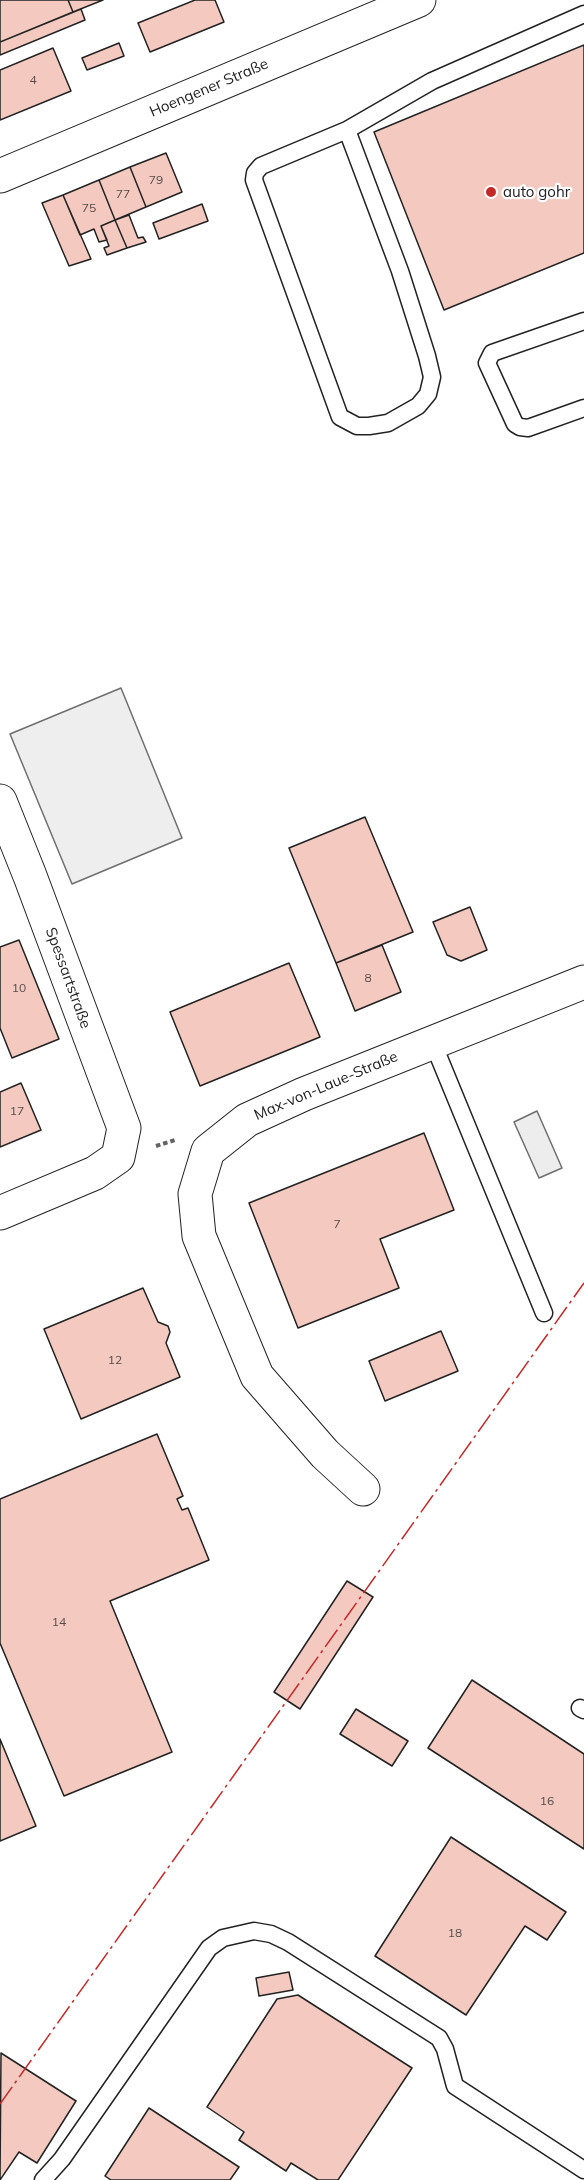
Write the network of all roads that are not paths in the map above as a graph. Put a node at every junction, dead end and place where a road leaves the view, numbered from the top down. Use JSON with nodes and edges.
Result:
{"nodes":[{"id":1,"x":419,"y":0,"type":"edge"},
{"id":2,"x":584,"y":14,"type":"edge"},
{"id":3,"x":347,"y":130,"type":"junction"},
{"id":4,"x":0,"y":176,"type":"edge"},
{"id":5,"x":584,"y":321,"type":"edge"},
{"id":6,"x":584,"y":408,"type":"edge"},
{"id":7,"x":0,"y":801,"type":"edge"},
{"id":8,"x":584,"y":982,"type":"edge"},
{"id":9,"x":433,"y":1043,"type":"junction"},
{"id":10,"x":0,"y":1213,"type":"edge"},
{"id":11,"x":544,"y":1313,"type":"dead end"},
{"id":12,"x":363,"y":1489,"type":"dead end"},
{"id":13,"x":584,"y":2170,"type":"edge"},
{"id":14,"x":43,"y":2180,"type":"edge"}],
"edges":[{"from":1,"to":4,"type":"street","name":"Hoengener Straße"},
{"from":2,"to":3,"type":"lane"},
{"from":3,"to":3,"type":"lane"},
{"from":5,"to":6,"type":"lane"},
{"from":7,"to":10,"type":"street","name":"Spessartstraße"},
{"from":8,"to":9,"type":"street","name":"Max-von-Laue-Straße"},
{"from":9,"to":11,"type":"lane"},
{"from":9,"to":12,"type":"street","name":"Max-von-Laue-Straße"},
{"from":13,"to":14,"type":"lane"}]}
